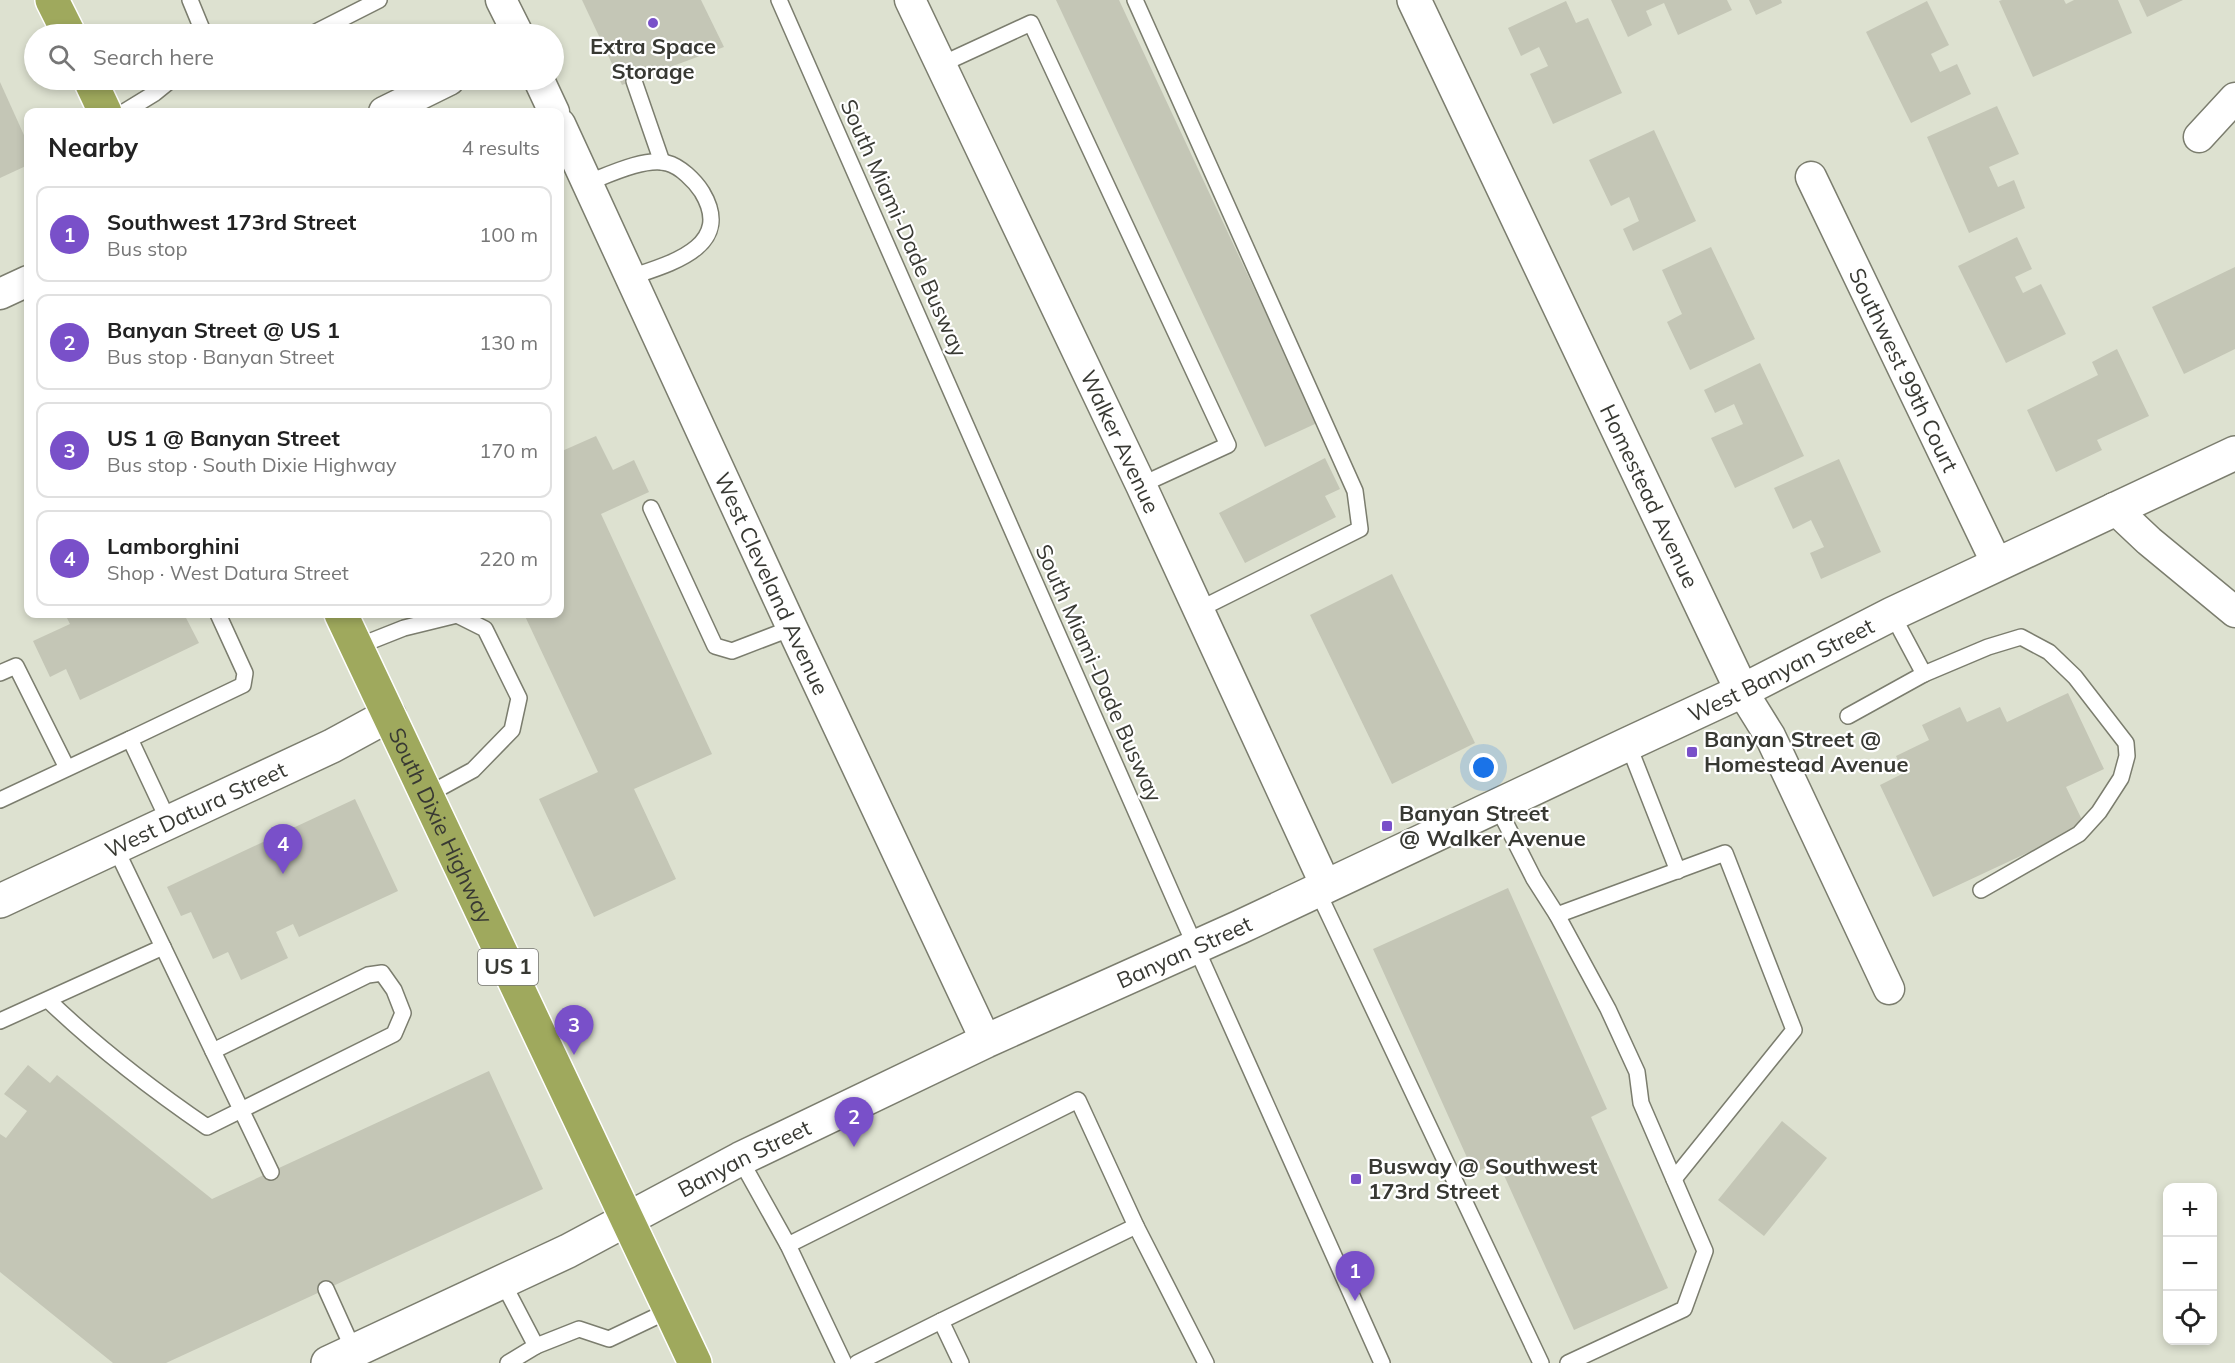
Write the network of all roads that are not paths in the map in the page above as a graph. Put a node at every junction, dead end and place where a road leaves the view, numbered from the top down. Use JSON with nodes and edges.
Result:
{"nodes":[{"id":1,"x":52,"y":0,"type":"edge"},
{"id":2,"x":190,"y":0,"type":"edge"},
{"id":3,"x":379,"y":0,"type":"edge"},
{"id":4,"x":501,"y":0,"type":"edge"},
{"id":5,"x":779,"y":0,"type":"edge"},
{"id":6,"x":910,"y":0,"type":"edge"},
{"id":7,"x":1135,"y":0,"type":"edge"},
{"id":8,"x":1414,"y":0,"type":"edge"},
{"id":9,"x":64,"y":24,"type":"edge"},
{"id":10,"x":200,"y":24,"type":"edge"},
{"id":11,"x":332,"y":24,"type":"edge"},
{"id":12,"x":513,"y":24,"type":"edge"},
{"id":13,"x":940,"y":65,"type":"junction"},
{"id":14,"x":634,"y":81,"type":"dead end"},
{"id":15,"x":95,"y":90,"type":"edge"},
{"id":16,"x":159,"y":90,"type":"edge"},
{"id":17,"x":429,"y":90,"type":"edge"},
{"id":18,"x":544,"y":90,"type":"edge"},
{"id":19,"x":2235,"y":98,"type":"edge"},
{"id":20,"x":103,"y":108,"type":"edge"},
{"id":21,"x":131,"y":108,"type":"edge"},
{"id":22,"x":392,"y":108,"type":"edge"},
{"id":23,"x":552,"y":108,"type":"edge"},
{"id":24,"x":564,"y":132,"type":"edge"},
{"id":25,"x":2199,"y":137,"type":"dead end"},
{"id":26,"x":662,"y":162,"type":"junction"},
{"id":27,"x":1811,"y":177,"type":"dead end"},
{"id":28,"x":587,"y":183,"type":"junction"},
{"id":29,"x":631,"y":277,"type":"junction"},
{"id":30,"x":24,"y":283,"type":"edge"},
{"id":31,"x":0,"y":294,"type":"edge"},
{"id":32,"x":2235,"y":453,"type":"edge"},
{"id":33,"x":1141,"y":485,"type":"junction"},
{"id":34,"x":651,"y":508,"type":"dead end"},
{"id":35,"x":2114,"y":508,"type":"junction"},
{"id":36,"x":1997,"y":564,"type":"junction"},
{"id":37,"x":1198,"y":610,"type":"junction"},
{"id":38,"x":2235,"y":612,"type":"edge"},
{"id":39,"x":1892,"y":614,"type":"junction"},
{"id":40,"x":220,"y":618,"type":"edge"},
{"id":41,"x":343,"y":618,"type":"edge"},
{"id":42,"x":446,"y":618,"type":"edge"},
{"id":43,"x":464,"y":618,"type":"edge"},
{"id":44,"x":792,"y":628,"type":"junction"},
{"id":45,"x":356,"y":647,"type":"junction"},
{"id":46,"x":0,"y":674,"type":"edge"},
{"id":47,"x":1924,"y":674,"type":"junction"},
{"id":48,"x":1742,"y":691,"type":"junction"},
{"id":49,"x":389,"y":715,"type":"junction"},
{"id":50,"x":1848,"y":716,"type":"dead end"},
{"id":51,"x":130,"y":739,"type":"junction"},
{"id":52,"x":1628,"y":744,"type":"junction"},
{"id":53,"x":67,"y":768,"type":"junction"},
{"id":54,"x":427,"y":795,"type":"junction"},
{"id":55,"x":0,"y":800,"type":"edge"},
{"id":56,"x":1497,"y":806,"type":"junction"},
{"id":57,"x":169,"y":822,"type":"junction"},
{"id":58,"x":115,"y":847,"type":"junction"},
{"id":59,"x":1678,"y":871,"type":"junction"},
{"id":60,"x":1322,"y":888,"type":"junction"},
{"id":61,"x":1981,"y":890,"type":"dead end"},
{"id":62,"x":0,"y":902,"type":"edge"},
{"id":63,"x":1557,"y":915,"type":"junction"},
{"id":64,"x":163,"y":947,"type":"junction"},
{"id":65,"x":1196,"y":947,"type":"junction"},
{"id":66,"x":1889,"y":989,"type":"dead end"},
{"id":67,"x":48,"y":999,"type":"junction"},
{"id":68,"x":0,"y":1021,"type":"edge"},
{"id":69,"x":986,"y":1041,"type":"junction"},
{"id":70,"x":213,"y":1051,"type":"junction"},
{"id":71,"x":240,"y":1110,"type":"junction"},
{"id":72,"x":740,"y":1159,"type":"junction"},
{"id":73,"x":271,"y":1172,"type":"dead end"},
{"id":74,"x":1674,"y":1179,"type":"junction"},
{"id":75,"x":626,"y":1218,"type":"junction"},
{"id":76,"x":1136,"y":1226,"type":"junction"},
{"id":77,"x":788,"y":1245,"type":"junction"},
{"id":78,"x":502,"y":1281,"type":"junction"},
{"id":79,"x":326,"y":1289,"type":"dead end"},
{"id":80,"x":670,"y":1310,"type":"junction"},
{"id":81,"x":941,"y":1321,"type":"junction"},
{"id":82,"x":536,"y":1346,"type":"junction"},
{"id":83,"x":341,"y":1357,"type":"edge"},
{"id":84,"x":508,"y":1363,"type":"edge"},
{"id":85,"x":694,"y":1363,"type":"edge"},
{"id":86,"x":844,"y":1363,"type":"edge"},
{"id":87,"x":857,"y":1363,"type":"edge"},
{"id":88,"x":961,"y":1363,"type":"edge"},
{"id":89,"x":1206,"y":1363,"type":"edge"},
{"id":90,"x":1382,"y":1363,"type":"edge"},
{"id":91,"x":1541,"y":1363,"type":"edge"},
{"id":92,"x":1568,"y":1363,"type":"edge"}],
"edges":[{"from":1,"to":9,"type":"highway"},
{"from":2,"to":10,"type":"lane"},
{"from":3,"to":11,"type":"lane"},
{"from":4,"to":12,"type":"street"},
{"from":5,"to":65,"type":"lane","name":"South Miami-Dade Busway"},
{"from":6,"to":13,"type":"street","name":"Walker Avenue"},
{"from":7,"to":37,"type":"lane"},
{"from":8,"to":48,"type":"street","name":"Homestead Avenue"},
{"from":13,"to":33,"type":"street","name":"Walker Avenue"},
{"from":13,"to":33,"type":"lane"},
{"from":14,"to":26,"type":"lane"},
{"from":15,"to":20,"type":"highway"},
{"from":16,"to":21,"type":"lane"},
{"from":17,"to":22,"type":"street"},
{"from":18,"to":23,"type":"street"},
{"from":19,"to":25,"type":"street"},
{"from":24,"to":28,"type":"street","name":"West Cleveland Avenue"},
{"from":26,"to":28,"type":"lane"},
{"from":26,"to":29,"type":"lane"},
{"from":27,"to":36,"type":"street","name":"Southwest 99th Court"},
{"from":28,"to":29,"type":"street","name":"West Cleveland Avenue"},
{"from":29,"to":44,"type":"street","name":"West Cleveland Avenue"},
{"from":30,"to":31,"type":"street"},
{"from":32,"to":35,"type":"street","name":"West Banyan Street"},
{"from":33,"to":37,"type":"street","name":"Walker Avenue"},
{"from":34,"to":44,"type":"lane"},
{"from":35,"to":36,"type":"street","name":"West Banyan Street"},
{"from":35,"to":38,"type":"street"},
{"from":36,"to":39,"type":"street","name":"West Banyan Street"},
{"from":37,"to":60,"type":"street","name":"Walker Avenue"},
{"from":39,"to":47,"type":"lane"},
{"from":39,"to":48,"type":"street","name":"West Banyan Street"},
{"from":40,"to":51,"type":"lane"},
{"from":41,"to":45,"type":"highway","name":"South Dixie Highway","number":"US 1"},
{"from":42,"to":45,"type":"lane"},
{"from":43,"to":54,"type":"lane"},
{"from":44,"to":69,"type":"street","name":"West Cleveland Avenue"},
{"from":45,"to":49,"type":"highway","name":"South Dixie Highway","number":"US 1"},
{"from":46,"to":53,"type":"lane"},
{"from":47,"to":50,"type":"lane"},
{"from":47,"to":61,"type":"lane"},
{"from":48,"to":52,"type":"street","name":"West Banyan Street"},
{"from":48,"to":66,"type":"street","name":"Homestead Avenue"},
{"from":49,"to":54,"type":"highway","name":"South Dixie Highway","number":"US 1"},
{"from":49,"to":57,"type":"street","name":"West Datura Street"},
{"from":51,"to":53,"type":"lane"},
{"from":51,"to":57,"type":"lane"},
{"from":52,"to":56,"type":"street","name":"West Banyan Street"},
{"from":52,"to":59,"type":"lane"},
{"from":53,"to":55,"type":"lane"},
{"from":54,"to":75,"type":"highway","name":"South Dixie Highway","number":"US 1"},
{"from":56,"to":60,"type":"street","name":"West Banyan Street"},
{"from":56,"to":63,"type":"lane"},
{"from":57,"to":58,"type":"street","name":"West Datura Street"},
{"from":58,"to":62,"type":"street","name":"West Datura Street"},
{"from":58,"to":64,"type":"lane"},
{"from":59,"to":63,"type":"lane"},
{"from":59,"to":74,"type":"lane"},
{"from":60,"to":65,"type":"street","name":"Banyan Street"},
{"from":60,"to":91,"type":"lane"},
{"from":63,"to":74,"type":"lane"},
{"from":64,"to":67,"type":"lane"},
{"from":64,"to":70,"type":"lane"},
{"from":65,"to":69,"type":"street","name":"Banyan Street"},
{"from":65,"to":90,"type":"lane","name":"South Miami-Dade Busway"},
{"from":67,"to":68,"type":"lane"},
{"from":67,"to":71,"type":"lane"},
{"from":69,"to":72,"type":"street","name":"Banyan Street"},
{"from":70,"to":71,"type":"lane"},
{"from":70,"to":71,"type":"lane"},
{"from":71,"to":73,"type":"lane"},
{"from":72,"to":75,"type":"street","name":"Banyan Street"},
{"from":72,"to":77,"type":"lane"},
{"from":74,"to":92,"type":"lane"},
{"from":75,"to":78,"type":"street","name":"Banyan Street"},
{"from":75,"to":80,"type":"highway","name":"South Dixie Highway","number":"US 1"},
{"from":76,"to":77,"type":"lane"},
{"from":76,"to":81,"type":"lane"},
{"from":76,"to":89,"type":"lane"},
{"from":77,"to":86,"type":"lane"},
{"from":78,"to":82,"type":"lane"},
{"from":78,"to":83,"type":"street","name":"Banyan Street"},
{"from":79,"to":83,"type":"lane"},
{"from":80,"to":82,"type":"lane"},
{"from":80,"to":85,"type":"highway","name":"South Dixie Highway","number":"US 1"},
{"from":81,"to":87,"type":"lane"},
{"from":81,"to":88,"type":"lane"},
{"from":82,"to":84,"type":"lane"}]}
